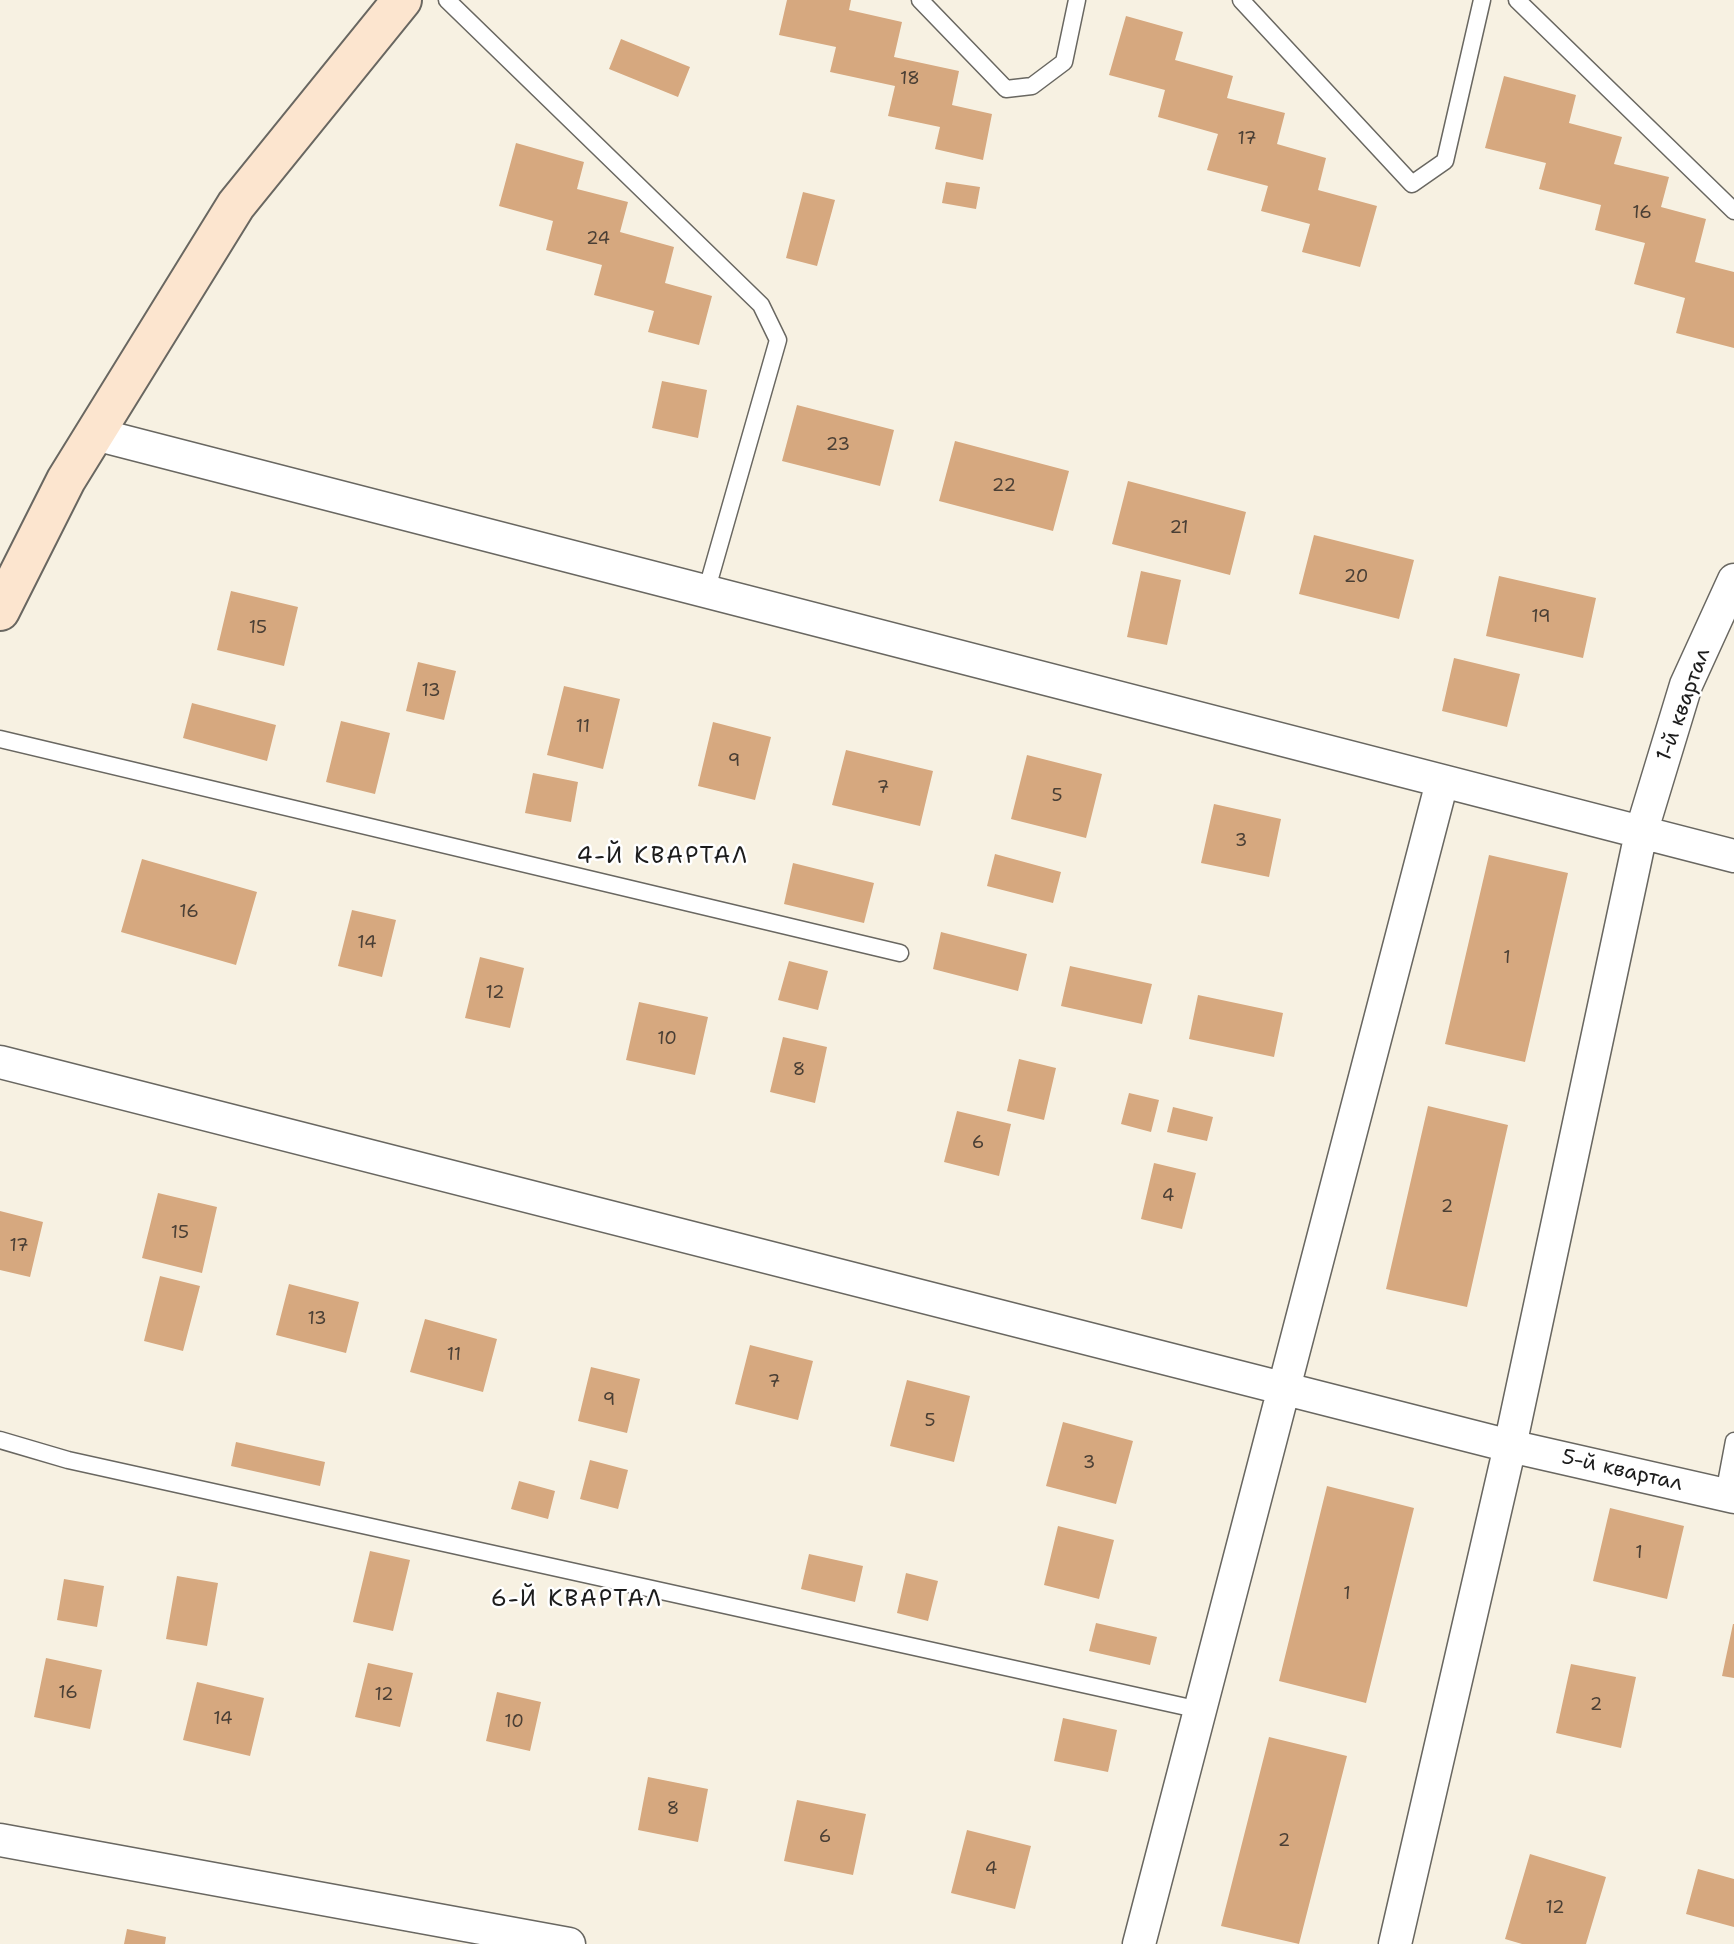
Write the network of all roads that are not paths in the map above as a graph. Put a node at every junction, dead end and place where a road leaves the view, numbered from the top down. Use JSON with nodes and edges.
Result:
{"nodes":[{"id":1,"x":402,"y":0,"type":"edge"},
{"id":2,"x":447,"y":0,"type":"edge"},
{"id":3,"x":920,"y":0,"type":"edge"},
{"id":4,"x":1077,"y":0,"type":"edge"},
{"id":5,"x":1241,"y":0,"type":"edge"},
{"id":6,"x":1482,"y":0,"type":"edge"},
{"id":7,"x":1517,"y":0,"type":"edge"},
{"id":8,"x":1734,"y":211,"type":"edge"},
{"id":9,"x":95,"y":434,"type":"junction"},
{"id":10,"x":1734,"y":580,"type":"edge"},
{"id":11,"x":706,"y":592,"type":"junction"},
{"id":12,"x":0,"y":611,"type":"edge"},
{"id":13,"x":0,"y":739,"type":"edge"},
{"id":14,"x":1442,"y":782,"type":"junction"},
{"id":15,"x":1641,"y":833,"type":"junction"},
{"id":16,"x":1734,"y":856,"type":"edge"},
{"id":17,"x":900,"y":953,"type":"dead end"},
{"id":18,"x":0,"y":1062,"type":"edge"},
{"id":19,"x":1283,"y":1388,"type":"junction"},
{"id":20,"x":0,"y":1440,"type":"edge"},
{"id":21,"x":1734,"y":1441,"type":"edge"},
{"id":22,"x":1510,"y":1446,"type":"junction"},
{"id":23,"x":1729,"y":1495,"type":"edge"},
{"id":24,"x":1200,"y":1710,"type":"junction"},
{"id":25,"x":0,"y":1840,"type":"edge"},
{"id":26,"x":569,"y":1944,"type":"edge"},
{"id":27,"x":1139,"y":1944,"type":"edge"},
{"id":28,"x":1395,"y":1944,"type":"edge"}],
"edges":[{"from":1,"to":9,"type":"street"},
{"from":2,"to":11,"type":"lane"},
{"from":3,"to":4,"type":"lane"},
{"from":5,"to":6,"type":"lane"},
{"from":7,"to":8,"type":"lane"},
{"from":9,"to":11,"type":"street"},
{"from":9,"to":12,"type":"street"},
{"from":10,"to":15,"type":"street","name":"1-й квартал"},
{"from":11,"to":14,"type":"street"},
{"from":13,"to":17,"type":"lane"},
{"from":14,"to":15,"type":"street"},
{"from":14,"to":19,"type":"street"},
{"from":15,"to":16,"type":"street"},
{"from":15,"to":22,"type":"street","name":"1-й квартал"},
{"from":18,"to":19,"type":"street","name":"5-й квартал"},
{"from":19,"to":22,"type":"street","name":"5-й квартал"},
{"from":19,"to":24,"type":"street"},
{"from":20,"to":24,"type":"lane"},
{"from":21,"to":23,"type":"lane"},
{"from":22,"to":23,"type":"street","name":"5-й квартал"},
{"from":22,"to":28,"type":"street","name":"1-й квартал"},
{"from":24,"to":27,"type":"street"},
{"from":25,"to":26,"type":"street"}]}
